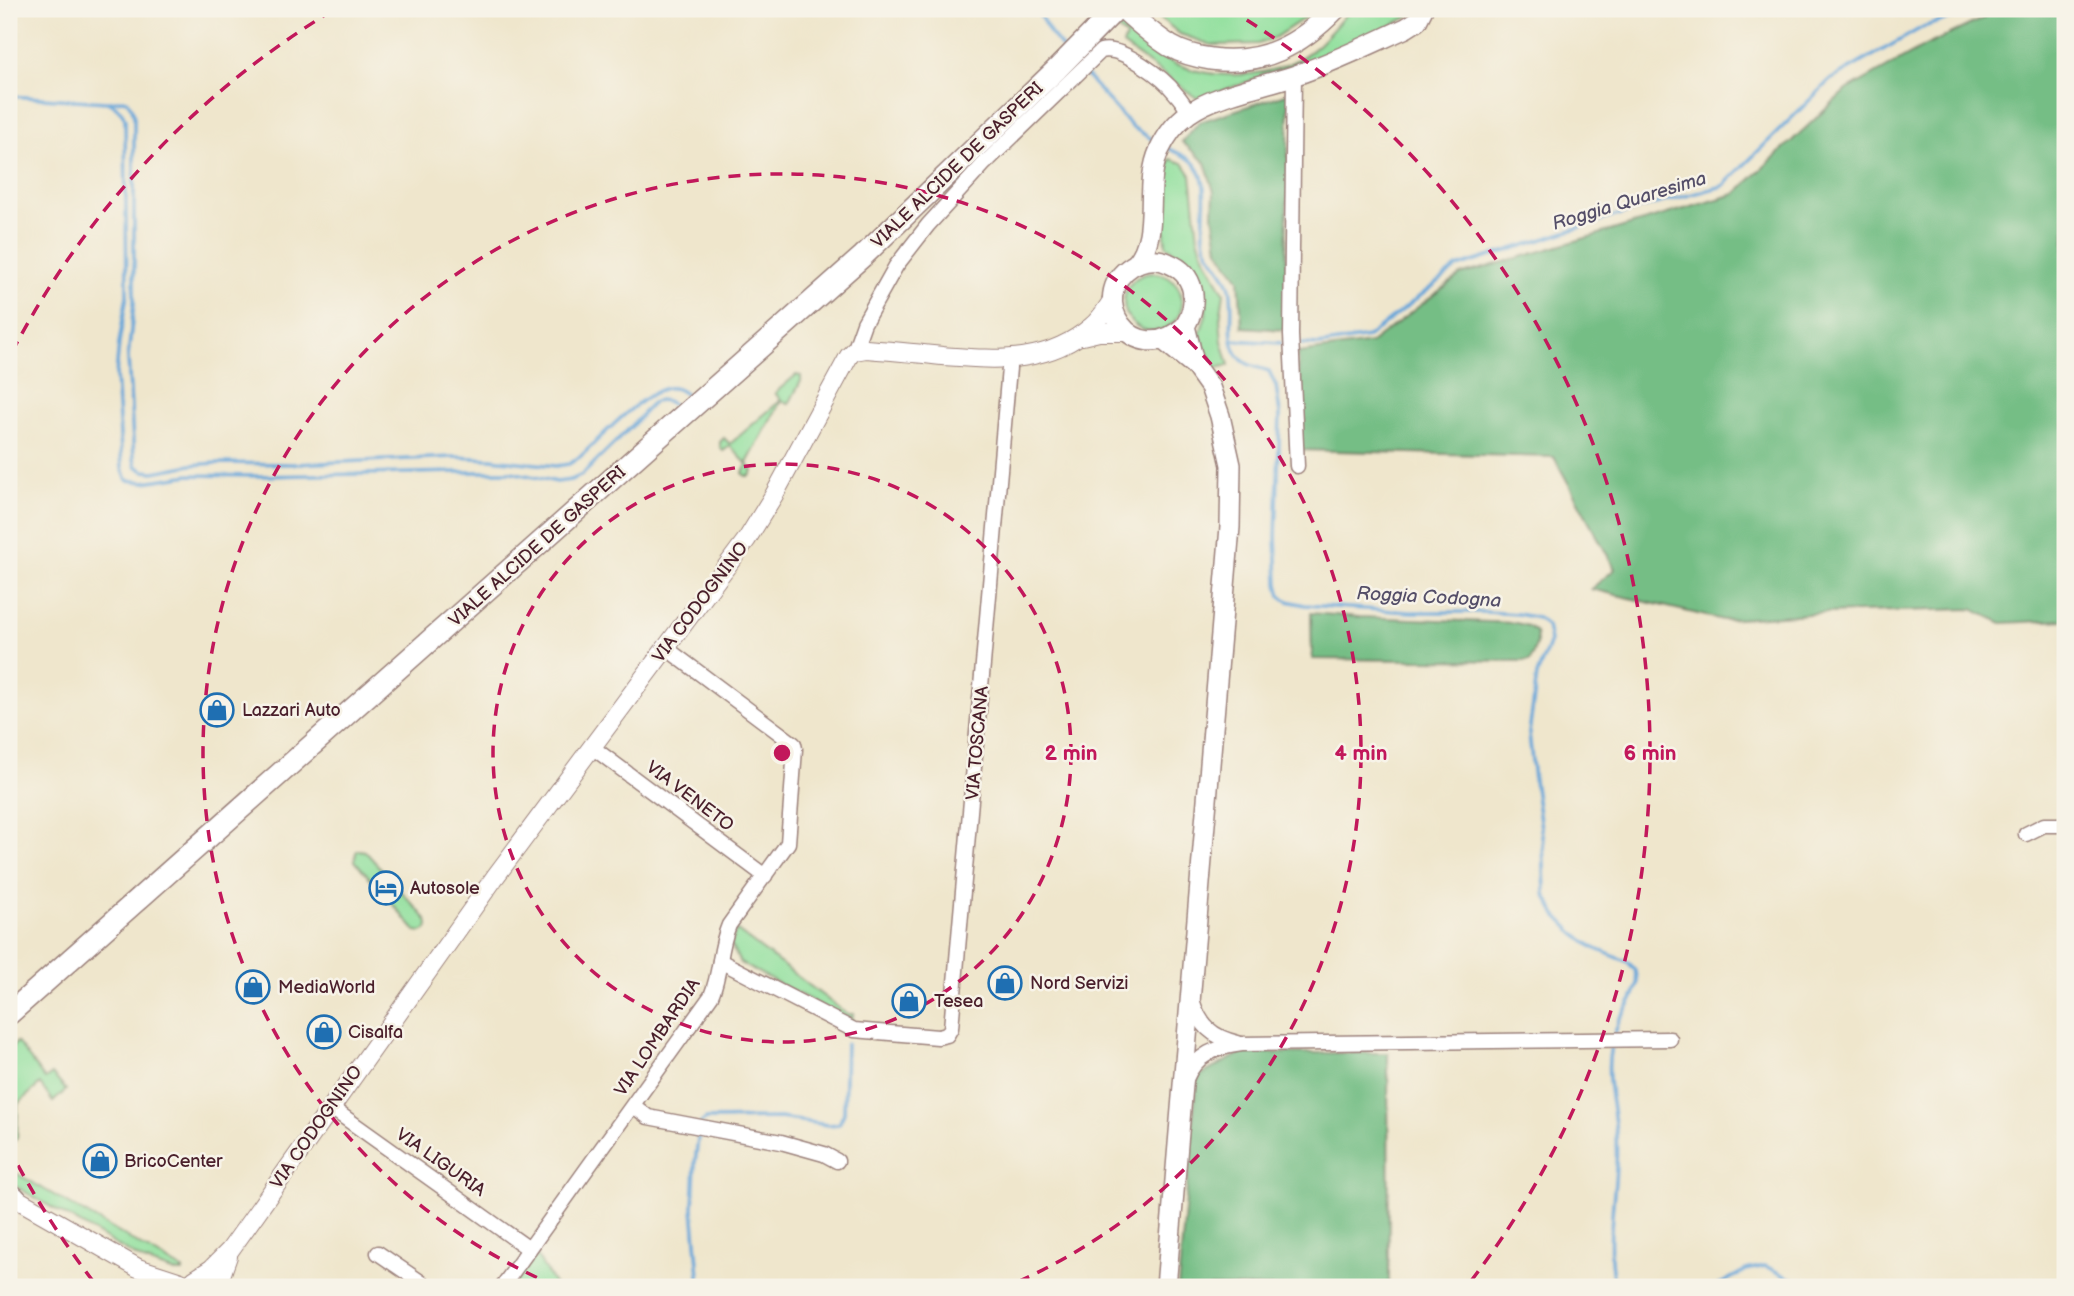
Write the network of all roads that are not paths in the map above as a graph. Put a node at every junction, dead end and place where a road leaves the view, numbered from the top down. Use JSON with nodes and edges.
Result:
{"nodes":[{"id":1,"x":1335,"y":9,"type":"edge"},
{"id":2,"x":1423,"y":9,"type":"edge"},
{"id":3,"x":1116,"y":11,"type":"edge"},
{"id":4,"x":1091,"y":47,"type":"junction"},
{"id":5,"x":1063,"y":75,"type":"junction"},
{"id":6,"x":1294,"y":76,"type":"junction"},
{"id":7,"x":1189,"y":112,"type":"junction"},
{"id":8,"x":1150,"y":225,"type":"junction"},
{"id":9,"x":1166,"y":261,"type":"junction"},
{"id":10,"x":1136,"y":264,"type":"junction"},
{"id":11,"x":1112,"y":301,"type":"junction"},
{"id":12,"x":1185,"y":326,"type":"junction"},
{"id":13,"x":1128,"y":332,"type":"junction"},
{"id":14,"x":1079,"y":336,"type":"junction"},
{"id":15,"x":1163,"y":340,"type":"junction"},
{"id":16,"x":854,"y":351,"type":"junction"},
{"id":17,"x":1008,"y":360,"type":"junction"},
{"id":18,"x":1195,"y":366,"type":"junction"},
{"id":19,"x":1297,"y":466,"type":"dead end"},
{"id":20,"x":666,"y":648,"type":"junction"},
{"id":21,"x":592,"y":747,"type":"junction"},
{"id":22,"x":2065,"y":825,"type":"edge"},
{"id":23,"x":2026,"y":834,"type":"dead end"},
{"id":24,"x":765,"y":876,"type":"junction"},
{"id":25,"x":720,"y":961,"type":"junction"},
{"id":26,"x":1190,"y":993,"type":"junction"},
{"id":27,"x":11,"y":1013,"type":"edge"},
{"id":28,"x":1670,"y":1039,"type":"dead end"},
{"id":29,"x":1242,"y":1044,"type":"junction"},
{"id":30,"x":1182,"y":1088,"type":"junction"},
{"id":31,"x":634,"y":1106,"type":"junction"},
{"id":32,"x":330,"y":1107,"type":"junction"},
{"id":33,"x":837,"y":1161,"type":"dead end"},
{"id":34,"x":11,"y":1195,"type":"edge"},
{"id":35,"x":529,"y":1249,"type":"junction"},
{"id":36,"x":230,"y":1250,"type":"junction"},
{"id":37,"x":378,"y":1253,"type":"dead end"},
{"id":38,"x":138,"y":1268,"type":"junction"},
{"id":39,"x":189,"y":1284,"type":"edge"},
{"id":40,"x":154,"y":1287,"type":"edge"},
{"id":41,"x":217,"y":1287,"type":"edge"},
{"id":42,"x":428,"y":1287,"type":"edge"},
{"id":43,"x":502,"y":1287,"type":"edge"},
{"id":44,"x":1166,"y":1287,"type":"edge"}],
"edges":[{"from":1,"to":3,"type":"main road"},
{"from":2,"to":6,"type":"main road"},
{"from":3,"to":4,"type":"main road","name":"VIALE ALCIDE DE GASPERI"},
{"from":4,"to":5,"type":"main road","name":"VIALE ALCIDE DE GASPERI"},
{"from":4,"to":7,"type":"street"},
{"from":5,"to":16,"type":"street","name":"VIA CODOGNINO"},
{"from":5,"to":27,"type":"main road","name":"VIALE ALCIDE DE GASPERI"},
{"from":6,"to":7,"type":"main road"},
{"from":6,"to":19,"type":"street"},
{"from":7,"to":8,"type":"main road"},
{"from":8,"to":9,"type":"main road"},
{"from":8,"to":10,"type":"main road"},
{"from":9,"to":10,"type":"main road"},
{"from":9,"to":12,"type":"main road"},
{"from":10,"to":11,"type":"main road"},
{"from":11,"to":13,"type":"main road"},
{"from":11,"to":14,"type":"street"},
{"from":12,"to":15,"type":"main road"},
{"from":12,"to":18,"type":"main road"},
{"from":13,"to":14,"type":"street"},
{"from":13,"to":15,"type":"main road"},
{"from":14,"to":17,"type":"street"},
{"from":15,"to":18,"type":"main road"},
{"from":16,"to":17,"type":"street"},
{"from":16,"to":20,"type":"street","name":"VIA CODOGNINO"},
{"from":17,"to":25,"type":"street","name":"VIA TOSCANA"},
{"from":18,"to":26,"type":"main road"},
{"from":20,"to":21,"type":"street","name":"VIA CODOGNINO"},
{"from":20,"to":24,"type":"street","name":"VIA LOMBARDIA"},
{"from":21,"to":24,"type":"street","name":"VIA VENETO"},
{"from":21,"to":32,"type":"street","name":"VIA CODOGNINO"},
{"from":22,"to":23,"type":"street"},
{"from":24,"to":25,"type":"street","name":"VIA LOMBARDIA"},
{"from":25,"to":31,"type":"street","name":"VIA LOMBARDIA"},
{"from":26,"to":29,"type":"street"},
{"from":26,"to":30,"type":"main road"},
{"from":28,"to":29,"type":"street"},
{"from":29,"to":30,"type":"street"},
{"from":30,"to":44,"type":"main road"},
{"from":31,"to":33,"type":"street"},
{"from":31,"to":35,"type":"street","name":"VIA LOMBARDIA"},
{"from":32,"to":35,"type":"street","name":"VIA LIGURIA"},
{"from":32,"to":36,"type":"street","name":"VIA CODOGNINO"},
{"from":34,"to":38,"type":"street"},
{"from":35,"to":43,"type":"street","name":"VIA LOMBARDIA"},
{"from":36,"to":39,"type":"street","name":"VIA CODOGNINO"},
{"from":36,"to":41,"type":"street","name":"VIA CODOGNINO"},
{"from":37,"to":42,"type":"street"},
{"from":38,"to":39,"type":"street"},
{"from":38,"to":40,"type":"street"}]}
